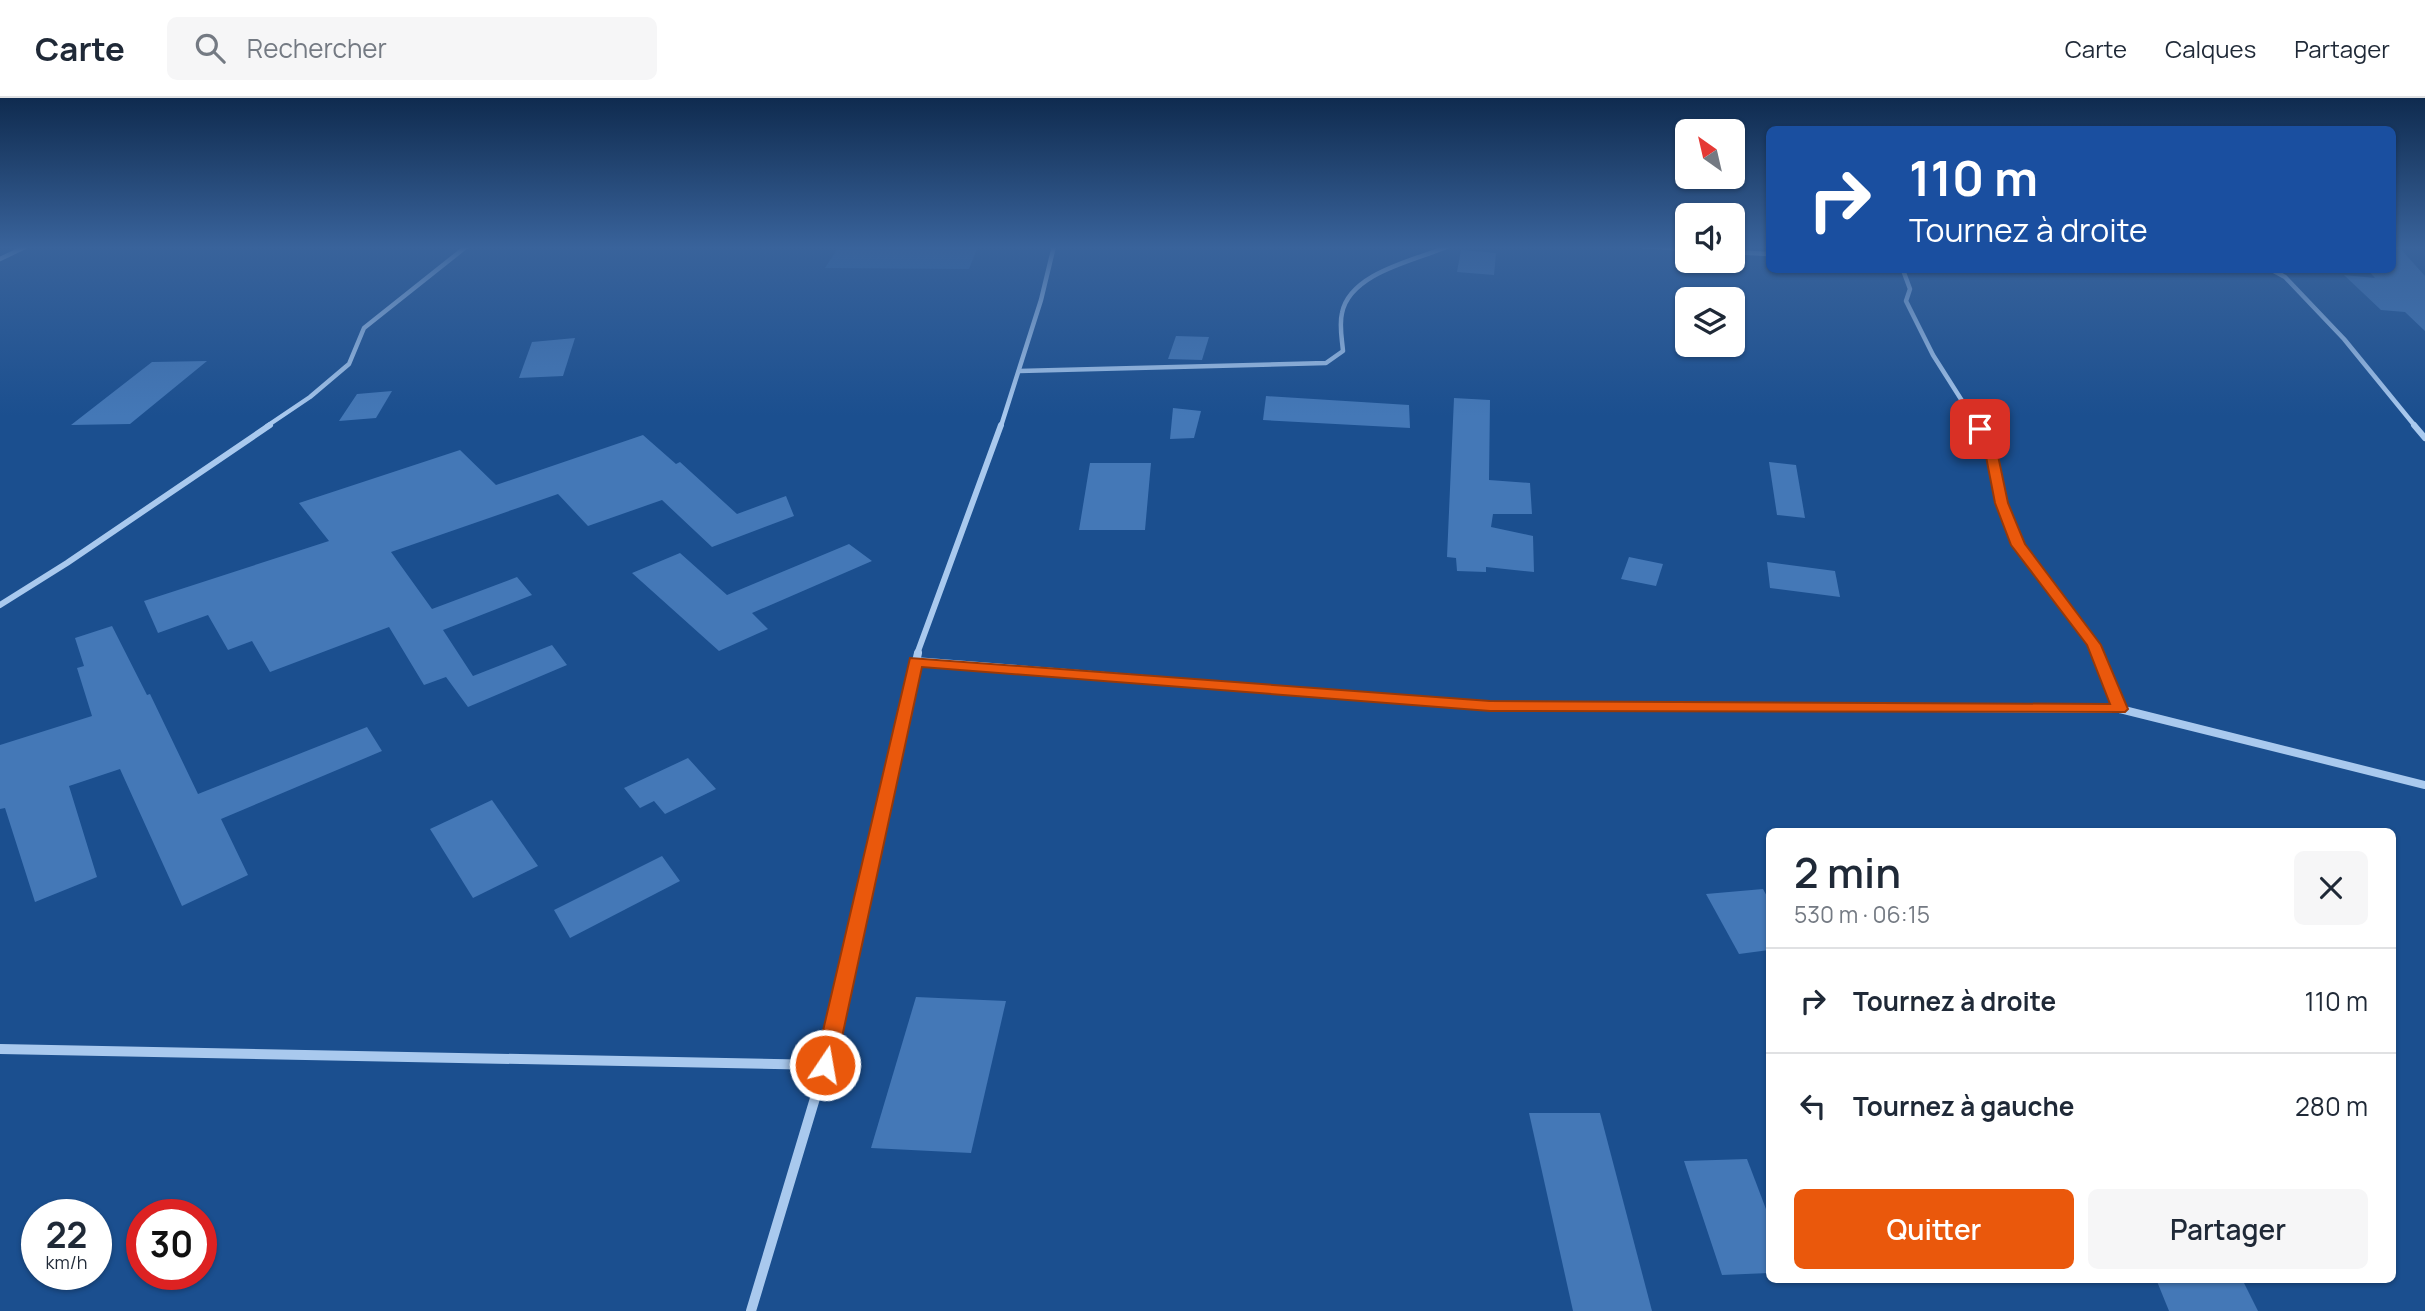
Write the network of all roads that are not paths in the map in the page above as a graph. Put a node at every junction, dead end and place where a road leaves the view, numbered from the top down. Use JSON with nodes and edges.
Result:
{"nodes":[{"id":1,"x":396,"y":303,"type":"edge"},
{"id":2,"x":1040,"y":303,"type":"edge"},
{"id":3,"x":1345,"y":303,"type":"edge"},
{"id":4,"x":1907,"y":303,"type":"edge"},
{"id":5,"x":2309,"y":303,"type":"edge"},
{"id":6,"x":1019,"y":371,"type":"junction"},
{"id":7,"x":2425,"y":438,"type":"edge"},
{"id":8,"x":0,"y":605,"type":"edge"},
{"id":9,"x":915,"y":662,"type":"junction"},
{"id":10,"x":2120,"y":709,"type":"junction"},
{"id":11,"x":2425,"y":785,"type":"edge"},
{"id":12,"x":0,"y":1049,"type":"edge"},
{"id":13,"x":825,"y":1065,"type":"junction"},
{"id":14,"x":751,"y":1311,"type":"edge"}],
"edges":[{"from":1,"to":8,"type":"street"},
{"from":2,"to":6,"type":"street"},
{"from":3,"to":6,"type":"street"},
{"from":4,"to":10,"type":"street"},
{"from":5,"to":7,"type":"street"},
{"from":6,"to":9,"type":"street"},
{"from":9,"to":10,"type":"street"},
{"from":9,"to":13,"type":"street"},
{"from":10,"to":11,"type":"street"},
{"from":12,"to":13,"type":"street"},
{"from":13,"to":14,"type":"street"}]}
